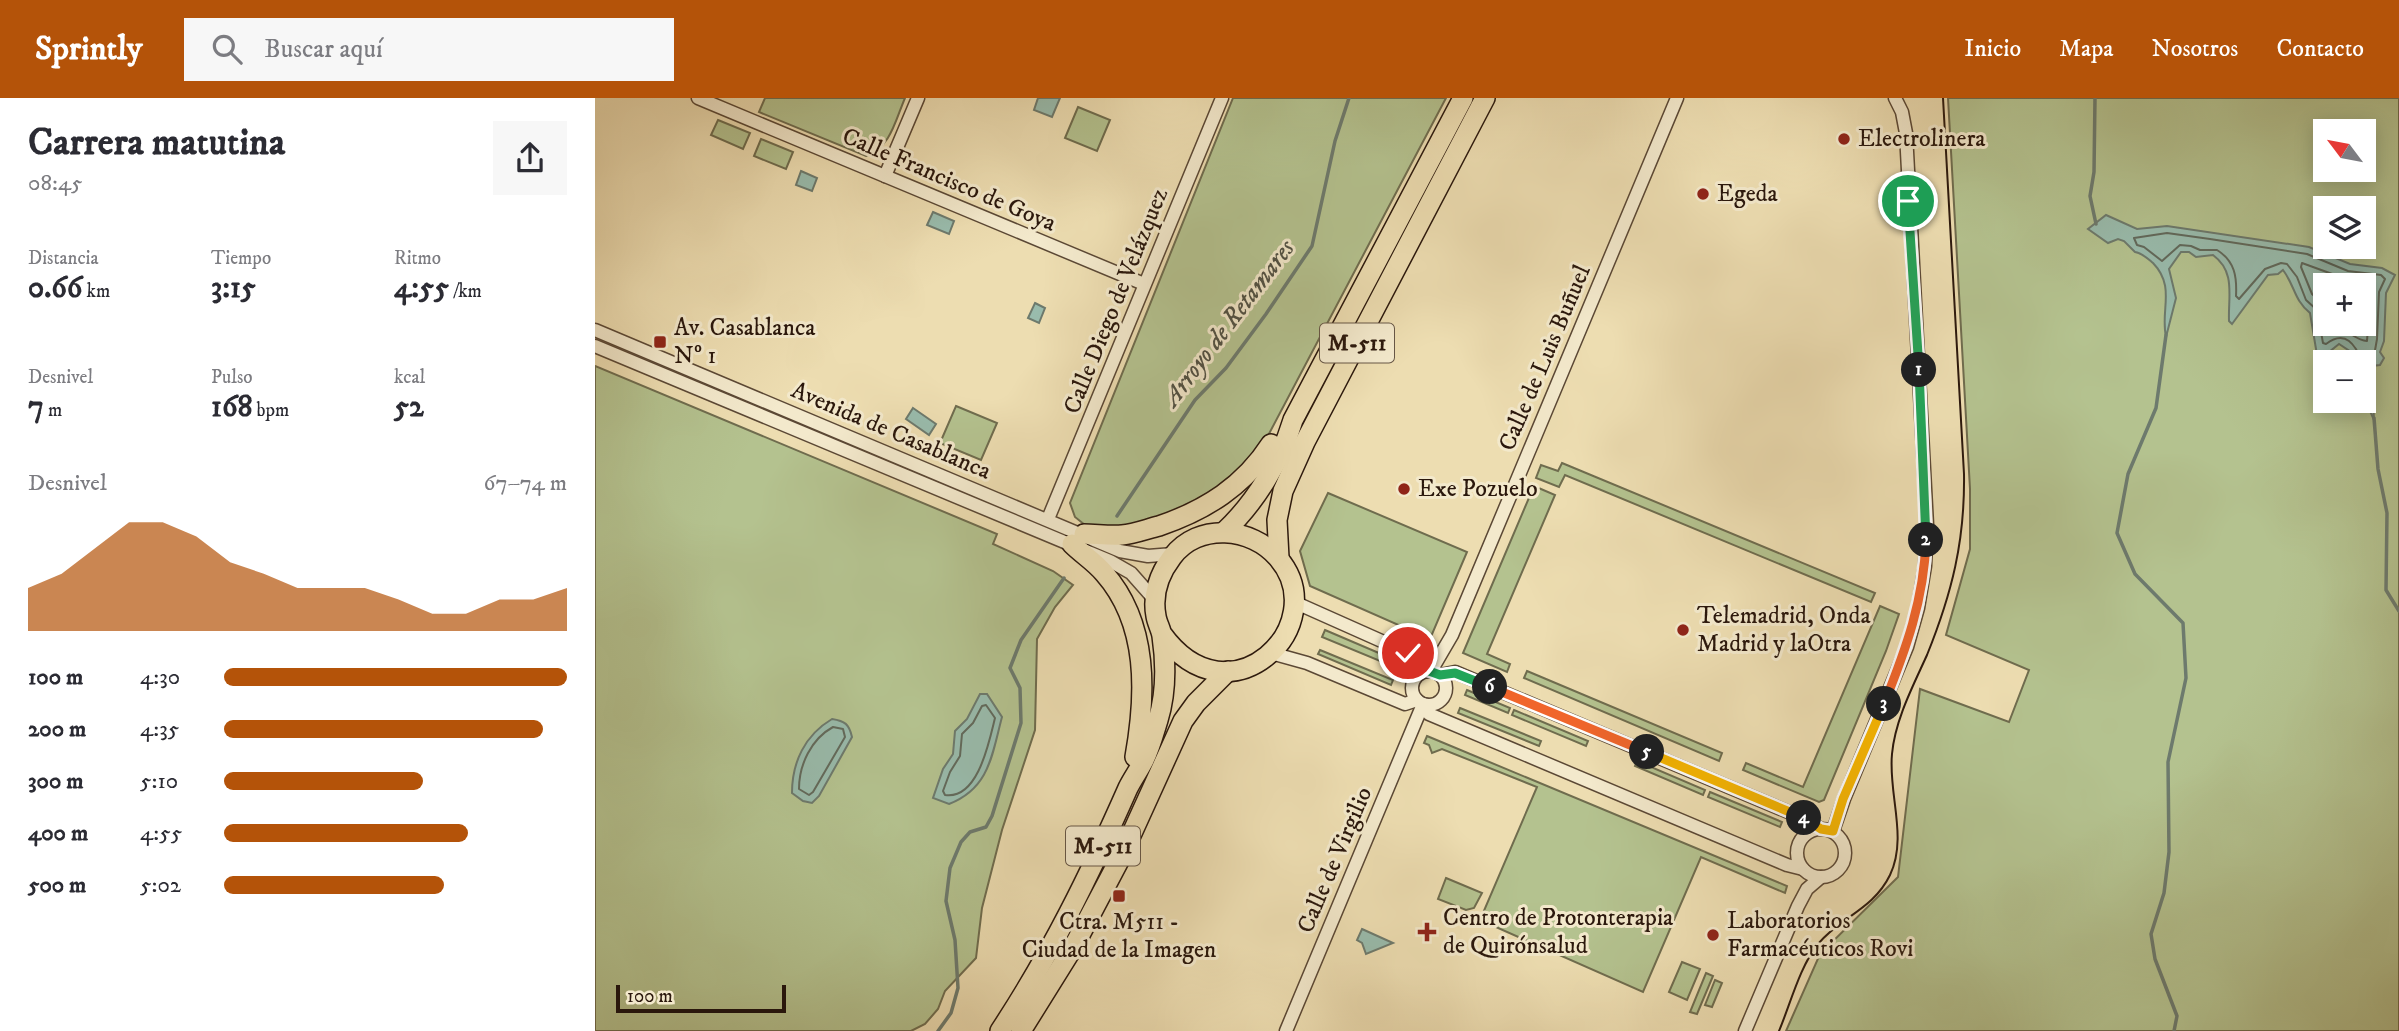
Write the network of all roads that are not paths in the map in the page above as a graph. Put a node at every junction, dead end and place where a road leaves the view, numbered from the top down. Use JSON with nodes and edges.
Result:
{"nodes":[{"id":1,"x":698,"y":98,"type":"edge"},
{"id":2,"x":918,"y":98,"type":"edge"},
{"id":3,"x":1222,"y":98,"type":"edge"},
{"id":4,"x":1463,"y":98,"type":"edge"},
{"id":5,"x":1485,"y":98,"type":"edge"},
{"id":6,"x":1677,"y":98,"type":"edge"},
{"id":7,"x":1895,"y":98,"type":"edge"},
{"id":8,"x":885,"y":176,"type":"junction"},
{"id":9,"x":1145,"y":284,"type":"junction"},
{"id":10,"x":595,"y":330,"type":"edge"},
{"id":11,"x":595,"y":346,"type":"edge"},
{"id":12,"x":1293,"y":420,"type":"junction"},
{"id":13,"x":1048,"y":519,"type":"junction"},
{"id":14,"x":1224,"y":532,"type":"junction"},
{"id":15,"x":1078,"y":539,"type":"junction"},
{"id":16,"x":1173,"y":554,"type":"junction"},
{"id":17,"x":1279,"y":558,"type":"junction"},
{"id":18,"x":1154,"y":599,"type":"junction"},
{"id":19,"x":1294,"y":602,"type":"junction"},
{"id":20,"x":1162,"y":634,"type":"junction"},
{"id":21,"x":1271,"y":653,"type":"junction"},
{"id":22,"x":1229,"y":671,"type":"junction"},
{"id":23,"x":1433,"y":672,"type":"junction"},
{"id":24,"x":1422,"y":703,"type":"junction"},
{"id":25,"x":1130,"y":785,"type":"junction"},
{"id":26,"x":1827,"y":830,"type":"junction"},
{"id":27,"x":1803,"y":869,"type":"junction"},
{"id":28,"x":1821,"y":877,"type":"junction"},
{"id":29,"x":1000,"y":1031,"type":"edge"},
{"id":30,"x":1021,"y":1031,"type":"edge"},
{"id":31,"x":1286,"y":1031,"type":"edge"},
{"id":32,"x":1745,"y":1031,"type":"edge"}],
"edges":[{"from":1,"to":8,"type":"street","name":"Calle Francisco de Goya"},
{"from":2,"to":8,"type":"street"},
{"from":3,"to":9,"type":"street","name":"Calle Diego de Velázquez"},
{"from":4,"to":12,"type":"highway","number":"M-511"},
{"from":5,"to":17,"type":"highway","number":"M-511"},
{"from":6,"to":23,"type":"street","name":"Calle de Luis Buñuel"},
{"from":7,"to":26,"type":"street"},
{"from":8,"to":9,"type":"street","name":"Calle Francisco de Goya"},
{"from":9,"to":13,"type":"street","name":"Calle Diego de Velázquez"},
{"from":10,"to":13,"type":"street","name":"Avenida de Casablanca"},
{"from":11,"to":15,"type":"street","name":"Avenida de Casablanca"},
{"from":12,"to":14,"type":"highway","number":"M-511"},
{"from":12,"to":15,"type":"highway"},
{"from":13,"to":15,"type":"street","name":"Avenida de Casablanca"},
{"from":14,"to":16,"type":"highway"},
{"from":14,"to":17,"type":"highway"},
{"from":15,"to":16,"type":"street","name":"Avenida de Casablanca"},
{"from":15,"to":18,"type":"street","name":"Avenida de Casablanca"},
{"from":15,"to":25,"type":"highway"},
{"from":16,"to":18,"type":"highway"},
{"from":17,"to":19,"type":"highway","number":"M-511"},
{"from":18,"to":20,"type":"highway","number":"M-511"},
{"from":19,"to":21,"type":"highway"},
{"from":19,"to":23,"type":"street"},
{"from":20,"to":22,"type":"highway","number":"M-511"},
{"from":20,"to":25,"type":"highway","number":"M-511"},
{"from":21,"to":22,"type":"highway","number":"M-511"},
{"from":21,"to":24,"type":"street"},
{"from":22,"to":30,"type":"highway","number":"M-511"},
{"from":23,"to":24,"type":"street"},
{"from":23,"to":24,"type":"street"},
{"from":23,"to":26,"type":"street"},
{"from":24,"to":27,"type":"street"},
{"from":24,"to":31,"type":"street","name":"Calle de Virgilio"},
{"from":25,"to":29,"type":"highway","number":"M-511"},
{"from":26,"to":27,"type":"street"},
{"from":26,"to":28,"type":"street"},
{"from":27,"to":28,"type":"street"},
{"from":28,"to":32,"type":"street"}]}
